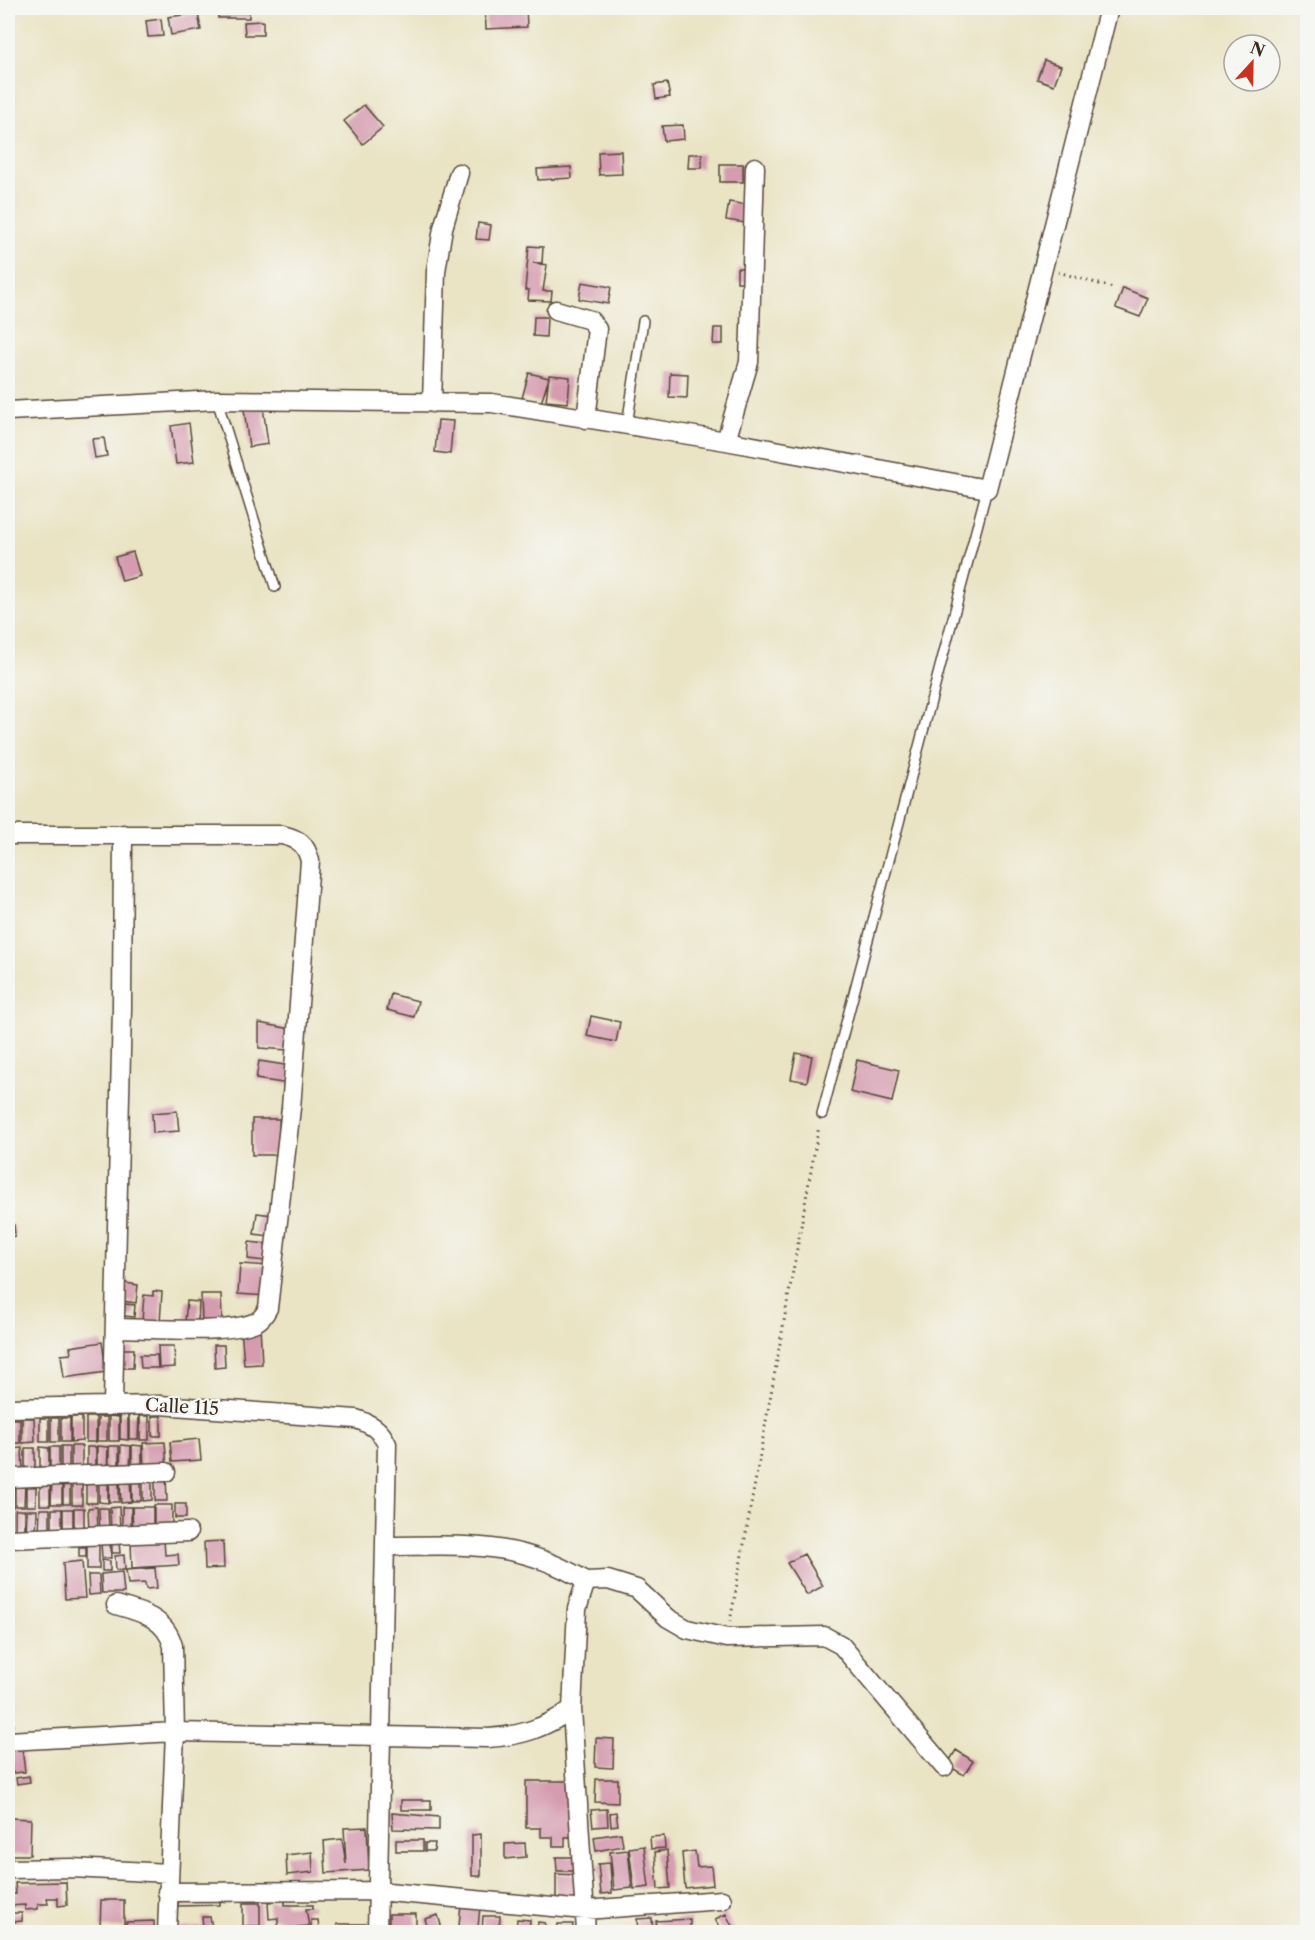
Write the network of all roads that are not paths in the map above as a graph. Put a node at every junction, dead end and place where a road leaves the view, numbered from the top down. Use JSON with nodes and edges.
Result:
{"nodes":[{"id":1,"x":1109,"y":8,"type":"edge"},
{"id":2,"x":755,"y":167,"type":"dead end"},
{"id":3,"x":459,"y":173,"type":"dead end"},
{"id":4,"x":556,"y":310,"type":"dead end"},
{"id":5,"x":643,"y":321,"type":"dead end"},
{"id":6,"x":217,"y":400,"type":"junction"},
{"id":7,"x":432,"y":403,"type":"junction"},
{"id":8,"x":8,"y":411,"type":"edge"},
{"id":9,"x":586,"y":419,"type":"junction"},
{"id":10,"x":627,"y":425,"type":"junction"},
{"id":11,"x":726,"y":441,"type":"junction"},
{"id":12,"x":987,"y":489,"type":"junction"},
{"id":13,"x":275,"y":586,"type":"dead end"},
{"id":14,"x":8,"y":834,"type":"edge"},
{"id":15,"x":123,"y":834,"type":"junction"},
{"id":16,"x":822,"y":1114,"type":"road end"},
{"id":17,"x":115,"y":1328,"type":"junction"},
{"id":18,"x":113,"y":1404,"type":"junction"},
{"id":19,"x":8,"y":1408,"type":"edge"},
{"id":20,"x":166,"y":1472,"type":"dead end"},
{"id":21,"x":8,"y":1478,"type":"edge"},
{"id":22,"x":188,"y":1532,"type":"dead end"},
{"id":23,"x":8,"y":1539,"type":"edge"},
{"id":24,"x":385,"y":1546,"type":"junction"},
{"id":25,"x":586,"y":1581,"type":"junction"},
{"id":26,"x":116,"y":1605,"type":"dead end"},
{"id":27,"x":572,"y":1709,"type":"junction"},
{"id":28,"x":175,"y":1732,"type":"junction"},
{"id":29,"x":383,"y":1736,"type":"junction"},
{"id":30,"x":8,"y":1741,"type":"edge"},
{"id":31,"x":944,"y":1767,"type":"dead end"},
{"id":32,"x":8,"y":1869,"type":"edge"},
{"id":33,"x":168,"y":1873,"type":"junction"},
{"id":34,"x":377,"y":1891,"type":"junction"},
{"id":35,"x":167,"y":1892,"type":"junction"},
{"id":36,"x":722,"y":1900,"type":"dead end"},
{"id":37,"x":585,"y":1910,"type":"junction"},
{"id":38,"x":167,"y":1932,"type":"edge"},
{"id":39,"x":377,"y":1932,"type":"edge"},
{"id":40,"x":586,"y":1932,"type":"edge"}],
"edges":[{"from":1,"to":12,"type":"street"},
{"from":2,"to":11,"type":"street"},
{"from":3,"to":7,"type":"street"},
{"from":4,"to":9,"type":"street"},
{"from":5,"to":10,"type":"lane"},
{"from":6,"to":7,"type":"street"},
{"from":6,"to":8,"type":"street"},
{"from":6,"to":13,"type":"lane"},
{"from":7,"to":9,"type":"street"},
{"from":9,"to":10,"type":"street"},
{"from":10,"to":11,"type":"street"},
{"from":11,"to":12,"type":"street"},
{"from":12,"to":16,"type":"lane"},
{"from":14,"to":15,"type":"street"},
{"from":15,"to":17,"type":"street"},
{"from":15,"to":17,"type":"street"},
{"from":17,"to":18,"type":"street"},
{"from":18,"to":19,"type":"street","name":"Calle 115"},
{"from":18,"to":24,"type":"street","name":"Calle 115"},
{"from":20,"to":21,"type":"street"},
{"from":22,"to":23,"type":"street"},
{"from":24,"to":25,"type":"street"},
{"from":24,"to":29,"type":"street"},
{"from":25,"to":27,"type":"street"},
{"from":25,"to":31,"type":"street"},
{"from":26,"to":28,"type":"street"},
{"from":27,"to":29,"type":"street"},
{"from":27,"to":37,"type":"street"},
{"from":28,"to":29,"type":"street"},
{"from":28,"to":30,"type":"street"},
{"from":28,"to":33,"type":"street"},
{"from":29,"to":34,"type":"street"},
{"from":32,"to":33,"type":"street"},
{"from":33,"to":35,"type":"street"},
{"from":34,"to":35,"type":"street"},
{"from":34,"to":37,"type":"street"},
{"from":34,"to":39,"type":"street"},
{"from":35,"to":38,"type":"street"},
{"from":36,"to":37,"type":"street"},
{"from":37,"to":40,"type":"street"}]}
